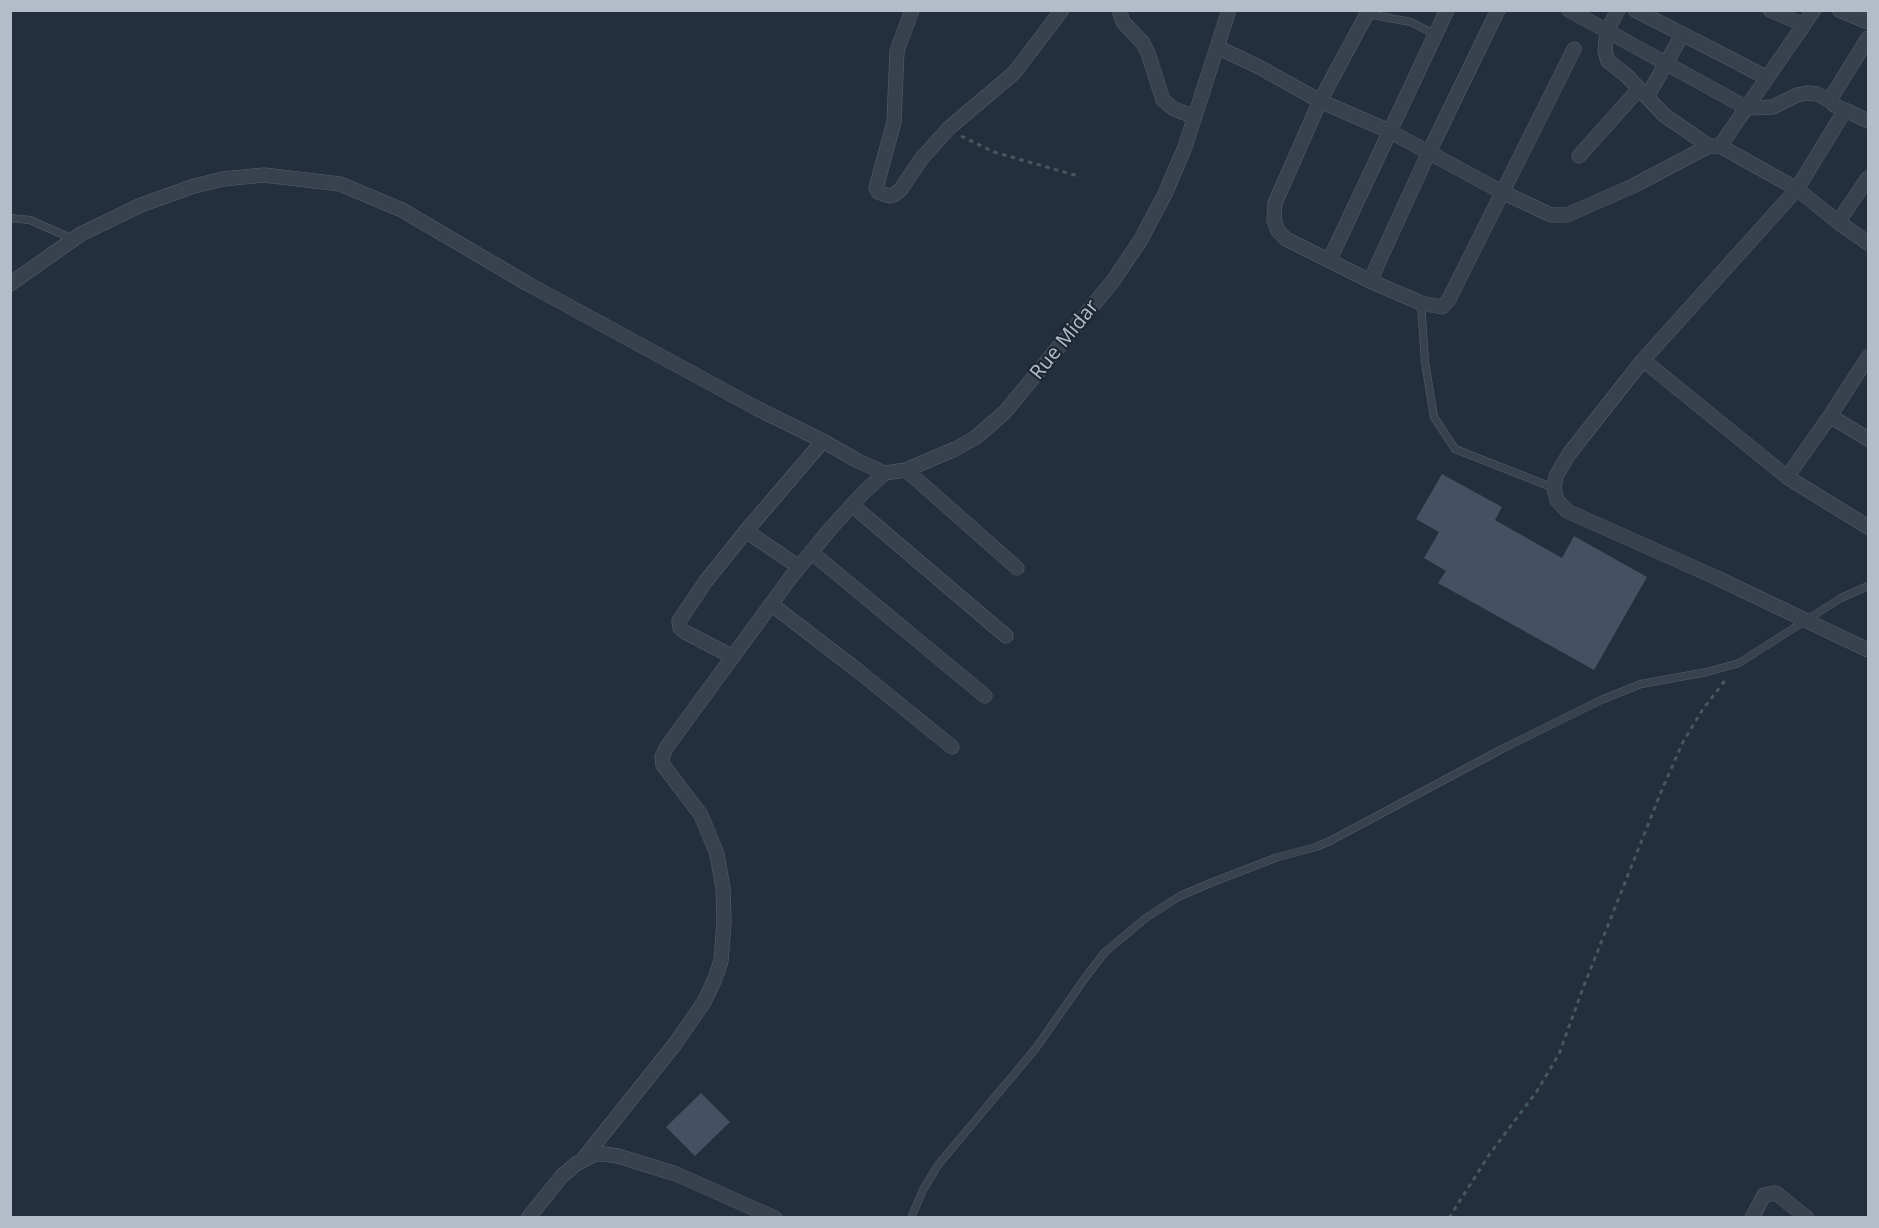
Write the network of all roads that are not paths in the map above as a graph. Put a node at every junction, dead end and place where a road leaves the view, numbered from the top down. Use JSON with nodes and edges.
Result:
{"nodes":[{"id":1,"x":912,"y":10,"type":"edge"},
{"id":2,"x":1062,"y":10,"type":"edge"},
{"id":3,"x":1119,"y":10,"type":"edge"},
{"id":4,"x":1229,"y":10,"type":"edge"},
{"id":5,"x":1447,"y":10,"type":"edge"},
{"id":6,"x":1498,"y":10,"type":"edge"},
{"id":7,"x":1569,"y":10,"type":"edge"},
{"id":8,"x":1618,"y":10,"type":"edge"},
{"id":9,"x":1635,"y":10,"type":"edge"},
{"id":10,"x":1770,"y":10,"type":"edge"},
{"id":11,"x":1814,"y":10,"type":"edge"},
{"id":12,"x":1839,"y":10,"type":"edge"},
{"id":13,"x":1369,"y":12,"type":"edge"},
{"id":14,"x":1869,"y":22,"type":"edge"},
{"id":15,"x":1804,"y":25,"type":"junction"},
{"id":16,"x":1607,"y":31,"type":"junction"},
{"id":17,"x":1436,"y":35,"type":"junction"},
{"id":18,"x":1682,"y":35,"type":"junction"},
{"id":19,"x":1869,"y":38,"type":"edge"},
{"id":20,"x":1217,"y":47,"type":"junction"},
{"id":21,"x":1574,"y":49,"type":"dead end"},
{"id":22,"x":1667,"y":63,"type":"junction"},
{"id":23,"x":1767,"y":78,"type":"junction"},
{"id":24,"x":1643,"y":93,"type":"junction"},
{"id":25,"x":1320,"y":101,"type":"junction"},
{"id":26,"x":1832,"y":102,"type":"junction"},
{"id":27,"x":1747,"y":108,"type":"junction"},
{"id":28,"x":1845,"y":110,"type":"junction"},
{"id":29,"x":1195,"y":117,"type":"junction"},
{"id":30,"x":1869,"y":121,"type":"edge"},
{"id":31,"x":1389,"y":131,"type":"junction"},
{"id":32,"x":1714,"y":146,"type":"junction"},
{"id":33,"x":1429,"y":152,"type":"junction"},
{"id":34,"x":1579,"y":156,"type":"dead end"},
{"id":35,"x":1869,"y":178,"type":"edge"},
{"id":36,"x":1797,"y":189,"type":"junction"},
{"id":37,"x":1502,"y":192,"type":"junction"},
{"id":38,"x":10,"y":218,"type":"edge"},
{"id":39,"x":1838,"y":222,"type":"junction"},
{"id":40,"x":74,"y":239,"type":"junction"},
{"id":41,"x":1869,"y":243,"type":"edge"},
{"id":42,"x":1329,"y":261,"type":"junction"},
{"id":43,"x":1370,"y":281,"type":"junction"},
{"id":44,"x":10,"y":284,"type":"edge"},
{"id":45,"x":1421,"y":303,"type":"junction"},
{"id":46,"x":1869,"y":357,"type":"edge"},
{"id":47,"x":1643,"y":360,"type":"junction"},
{"id":48,"x":1830,"y":416,"type":"junction"},
{"id":49,"x":1869,"y":440,"type":"edge"},
{"id":50,"x":823,"y":441,"type":"junction"},
{"id":51,"x":906,"y":470,"type":"junction"},
{"id":52,"x":885,"y":473,"type":"junction"},
{"id":53,"x":1787,"y":477,"type":"junction"},
{"id":54,"x":1554,"y":488,"type":"junction"},
{"id":55,"x":852,"y":505,"type":"junction"},
{"id":56,"x":1869,"y":527,"type":"edge"},
{"id":57,"x":746,"y":531,"type":"junction"},
{"id":58,"x":812,"y":552,"type":"junction"},
{"id":59,"x":799,"y":567,"type":"junction"},
{"id":60,"x":1017,"y":568,"type":"dead end"},
{"id":61,"x":1869,"y":586,"type":"edge"},
{"id":62,"x":771,"y":604,"type":"junction"},
{"id":63,"x":1806,"y":620,"type":"junction"},
{"id":64,"x":1006,"y":636,"type":"dead end"},
{"id":65,"x":1869,"y":650,"type":"edge"},
{"id":66,"x":733,"y":657,"type":"junction"},
{"id":67,"x":985,"y":696,"type":"dead end"},
{"id":68,"x":952,"y":747,"type":"dead end"},
{"id":69,"x":584,"y":1158,"type":"junction"},
{"id":70,"x":528,"y":1218,"type":"edge"},
{"id":71,"x":775,"y":1218,"type":"edge"},
{"id":72,"x":911,"y":1218,"type":"edge"},
{"id":73,"x":1752,"y":1218,"type":"edge"},
{"id":74,"x":1807,"y":1218,"type":"edge"}],
"edges":[{"from":1,"to":2,"type":"street"},
{"from":3,"to":29,"type":"street"},
{"from":4,"to":20,"type":"street","name":"Rue Midar"},
{"from":5,"to":17,"type":"street"},
{"from":6,"to":33,"type":"street"},
{"from":7,"to":16,"type":"street"},
{"from":8,"to":16,"type":"street"},
{"from":9,"to":18,"type":"street"},
{"from":10,"to":15,"type":"street"},
{"from":11,"to":15,"type":"street"},
{"from":12,"to":14,"type":"street"},
{"from":13,"to":17,"type":"lane"},
{"from":13,"to":25,"type":"street"},
{"from":15,"to":23,"type":"street"},
{"from":16,"to":22,"type":"street"},
{"from":16,"to":24,"type":"street"},
{"from":17,"to":31,"type":"street"},
{"from":18,"to":22,"type":"street"},
{"from":18,"to":23,"type":"street"},
{"from":19,"to":26,"type":"street"},
{"from":20,"to":25,"type":"street"},
{"from":20,"to":29,"type":"street","name":"Rue Midar"},
{"from":21,"to":37,"type":"street"},
{"from":22,"to":24,"type":"street"},
{"from":22,"to":27,"type":"street"},
{"from":23,"to":27,"type":"street"},
{"from":24,"to":32,"type":"street"},
{"from":24,"to":34,"type":"street"},
{"from":25,"to":31,"type":"street"},
{"from":25,"to":42,"type":"street"},
{"from":26,"to":27,"type":"street"},
{"from":26,"to":28,"type":"street"},
{"from":27,"to":32,"type":"street"},
{"from":28,"to":30,"type":"street"},
{"from":28,"to":36,"type":"street"},
{"from":29,"to":51,"type":"street","name":"Rue Midar"},
{"from":31,"to":33,"type":"street"},
{"from":31,"to":42,"type":"street"},
{"from":32,"to":36,"type":"street"},
{"from":32,"to":37,"type":"street"},
{"from":33,"to":37,"type":"street"},
{"from":33,"to":43,"type":"street"},
{"from":35,"to":39,"type":"street"},
{"from":36,"to":39,"type":"street"},
{"from":36,"to":47,"type":"street"},
{"from":37,"to":45,"type":"street"},
{"from":38,"to":40,"type":"lane"},
{"from":39,"to":41,"type":"street"},
{"from":40,"to":44,"type":"street"},
{"from":40,"to":50,"type":"street"},
{"from":42,"to":43,"type":"street"},
{"from":43,"to":45,"type":"street"},
{"from":45,"to":54,"type":"lane"},
{"from":46,"to":48,"type":"street"},
{"from":47,"to":53,"type":"street"},
{"from":47,"to":54,"type":"street"},
{"from":48,"to":49,"type":"street"},
{"from":48,"to":53,"type":"street"},
{"from":50,"to":52,"type":"street"},
{"from":50,"to":57,"type":"street"},
{"from":51,"to":52,"type":"street","name":"Rue Midar"},
{"from":51,"to":60,"type":"street"},
{"from":52,"to":55,"type":"street"},
{"from":53,"to":56,"type":"street"},
{"from":54,"to":63,"type":"street"},
{"from":55,"to":58,"type":"street"},
{"from":55,"to":64,"type":"street"},
{"from":57,"to":59,"type":"street"},
{"from":57,"to":66,"type":"street"},
{"from":58,"to":59,"type":"street"},
{"from":58,"to":67,"type":"street"},
{"from":59,"to":62,"type":"street"},
{"from":61,"to":63,"type":"lane"},
{"from":62,"to":66,"type":"street"},
{"from":62,"to":68,"type":"street"},
{"from":63,"to":65,"type":"street"},
{"from":63,"to":72,"type":"lane"},
{"from":66,"to":69,"type":"street"},
{"from":69,"to":70,"type":"street"},
{"from":69,"to":71,"type":"street"},
{"from":73,"to":74,"type":"street"}]}
